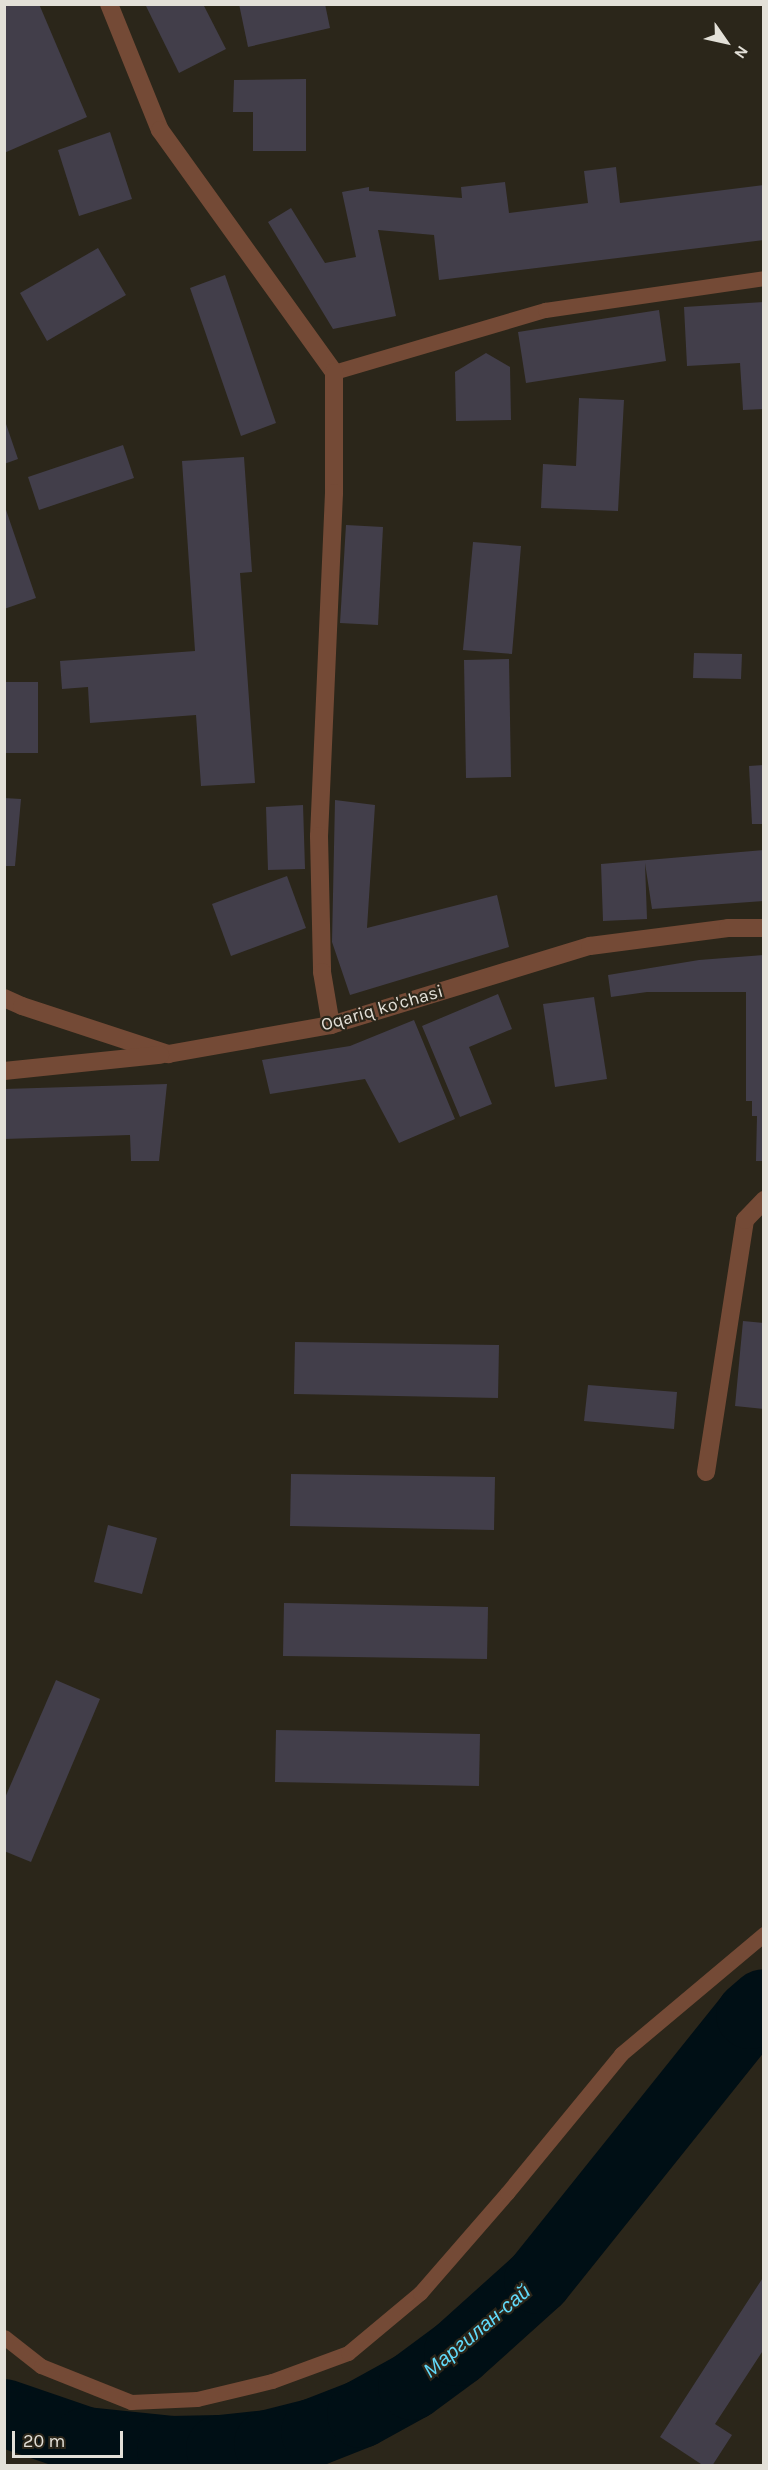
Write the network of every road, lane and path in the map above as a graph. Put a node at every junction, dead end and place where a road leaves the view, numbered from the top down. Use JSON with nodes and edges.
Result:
{"nodes":[{"id":1,"x":109,"y":4,"type":"edge"},
{"id":2,"x":764,"y":278,"type":"edge"},
{"id":3,"x":334,"y":372,"type":"junction"},
{"id":4,"x":764,"y":928,"type":"edge"},
{"id":5,"x":4,"y":998,"type":"edge"},
{"id":6,"x":331,"y":1025,"type":"junction"},
{"id":7,"x":168,"y":1054,"type":"junction"},
{"id":8,"x":4,"y":1071,"type":"edge"},
{"id":9,"x":764,"y":1200,"type":"edge"},
{"id":10,"x":706,"y":1472,"type":"dead end"},
{"id":11,"x":764,"y":1934,"type":"edge"},
{"id":12,"x":4,"y":2337,"type":"edge"}],
"edges":[{"from":1,"to":3,"type":"street"},
{"from":2,"to":3,"type":"lane"},
{"from":3,"to":6,"type":"street"},
{"from":4,"to":6,"type":"street","name":"Oqariq ko'chasi"},
{"from":5,"to":7,"type":"street","name":"Oqariq ko'chasi"},
{"from":6,"to":7,"type":"street","name":"Oqariq ko'chasi"},
{"from":7,"to":8,"type":"street"},
{"from":9,"to":10,"type":"street"},
{"from":11,"to":12,"type":"lane"}]}
